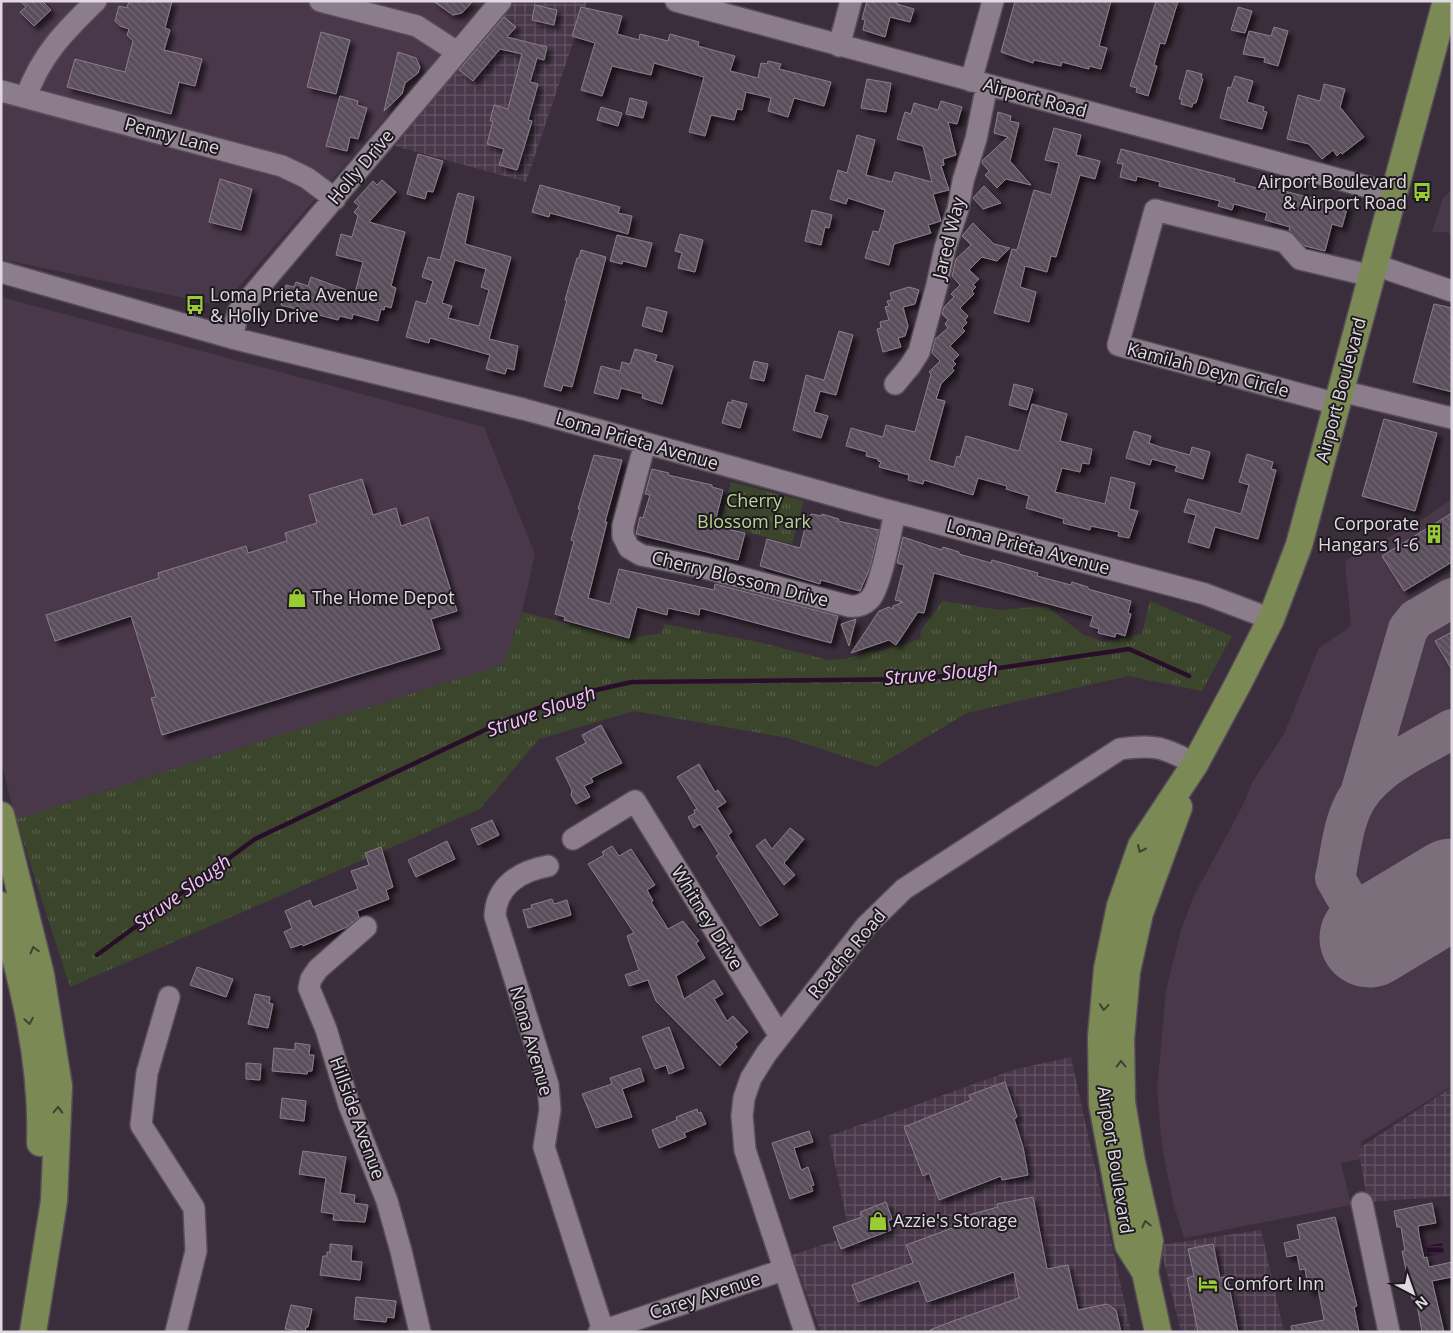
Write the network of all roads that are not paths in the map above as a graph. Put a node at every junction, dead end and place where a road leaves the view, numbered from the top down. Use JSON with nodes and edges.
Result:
{"nodes":[{"id":1,"x":96,"y":1,"type":"edge"},
{"id":2,"x":320,"y":1,"type":"edge"},
{"id":3,"x":501,"y":1,"type":"edge"},
{"id":4,"x":676,"y":1,"type":"edge"},
{"id":5,"x":851,"y":1,"type":"edge"},
{"id":6,"x":993,"y":1,"type":"edge"},
{"id":7,"x":1446,"y":1,"type":"edge"},
{"id":8,"x":713,"y":6,"type":"edge"},
{"id":9,"x":839,"y":46,"type":"junction"},
{"id":10,"x":457,"y":52,"type":"junction"},
{"id":11,"x":979,"y":83,"type":"junction"},
{"id":12,"x":1,"y":91,"type":"edge"},
{"id":13,"x":26,"y":97,"type":"junction"},
{"id":14,"x":1394,"y":194,"type":"junction"},
{"id":15,"x":335,"y":199,"type":"junction"},
{"id":16,"x":1373,"y":271,"type":"junction"},
{"id":17,"x":1,"y":272,"type":"edge"},
{"id":18,"x":1452,"y":291,"type":"edge"},
{"id":19,"x":232,"y":338,"type":"junction"},
{"id":20,"x":895,"y":384,"type":"dead end"},
{"id":21,"x":1339,"y":398,"type":"junction"},
{"id":22,"x":1452,"y":418,"type":"edge"},
{"id":23,"x":646,"y":443,"type":"junction"},
{"id":24,"x":895,"y":512,"type":"junction"},
{"id":25,"x":1271,"y":619,"type":"junction"},
{"id":26,"x":1194,"y":764,"type":"junction"},
{"id":27,"x":1,"y":815,"type":"edge"},
{"id":28,"x":573,"y":839,"type":"dead end"},
{"id":29,"x":548,"y":866,"type":"dead end"},
{"id":30,"x":1,"y":905,"type":"edge"},
{"id":31,"x":366,"y":927,"type":"dead end"},
{"id":32,"x":168,"y":997,"type":"dead end"},
{"id":33,"x":780,"y":1036,"type":"junction"},
{"id":34,"x":1362,"y":1203,"type":"dead end"},
{"id":35,"x":784,"y":1270,"type":"junction"},
{"id":36,"x":601,"y":1331,"type":"edge"},
{"id":37,"x":20,"y":1332,"type":"edge"},
{"id":38,"x":33,"y":1332,"type":"edge"},
{"id":39,"x":176,"y":1332,"type":"edge"},
{"id":40,"x":420,"y":1332,"type":"edge"},
{"id":41,"x":806,"y":1332,"type":"edge"},
{"id":42,"x":1158,"y":1332,"type":"edge"},
{"id":43,"x":1389,"y":1332,"type":"edge"}],
"edges":[{"from":1,"to":13,"type":"street"},
{"from":2,"to":10,"type":"street"},
{"from":3,"to":10,"type":"street","name":"Holly Drive"},
{"from":4,"to":8,"type":"street","name":"Airport Road"},
{"from":5,"to":9,"type":"street"},
{"from":6,"to":11,"type":"street","name":"Jared Way"},
{"from":7,"to":14,"type":"main road","name":"Airport Boulevard"},
{"from":8,"to":9,"type":"street","name":"Airport Road"},
{"from":9,"to":11,"type":"street","name":"Airport Road"},
{"from":10,"to":15,"type":"street","name":"Holly Drive"},
{"from":11,"to":14,"type":"street","name":"Airport Road"},
{"from":11,"to":20,"type":"street","name":"Jared Way"},
{"from":12,"to":13,"type":"street","name":"Penny Lane"},
{"from":13,"to":15,"type":"street","name":"Penny Lane"},
{"from":14,"to":16,"type":"main road","name":"Airport Boulevard"},
{"from":15,"to":19,"type":"street","name":"Holly Drive"},
{"from":16,"to":18,"type":"street"},
{"from":16,"to":21,"type":"main road","name":"Airport Boulevard"},
{"from":16,"to":21,"type":"street","name":"Kamilah Deyn Circle"},
{"from":17,"to":19,"type":"street","name":"Loma Prieta Avenue"},
{"from":19,"to":23,"type":"street","name":"Loma Prieta Avenue"},
{"from":21,"to":22,"type":"street"},
{"from":21,"to":25,"type":"main road","name":"Airport Boulevard"},
{"from":23,"to":24,"type":"street","name":"Loma Prieta Avenue"},
{"from":23,"to":24,"type":"street","name":"Cherry Blossom Drive"},
{"from":24,"to":25,"type":"street","name":"Loma Prieta Avenue"},
{"from":25,"to":26,"type":"main road","name":"Airport Boulevard"},
{"from":26,"to":33,"type":"street","name":"Roache Road"},
{"from":26,"to":42,"type":"main road","name":"Airport Boulevard"},
{"from":38,"to":27,"type":"main road","one_way":true},
{"from":28,"to":33,"type":"street","name":"Whitney Drive"},
{"from":29,"to":36,"type":"street","name":"Nona Avenue"},
{"from":30,"to":37,"type":"main road","one_way":true},
{"from":31,"to":40,"type":"street","name":"Hillside Avenue"},
{"from":32,"to":39,"type":"street"},
{"from":33,"to":35,"type":"street","name":"Roache Road"},
{"from":34,"to":43,"type":"street"},
{"from":35,"to":36,"type":"street","name":"Carey Avenue"},
{"from":35,"to":41,"type":"street","name":"Roache Road"}]}
